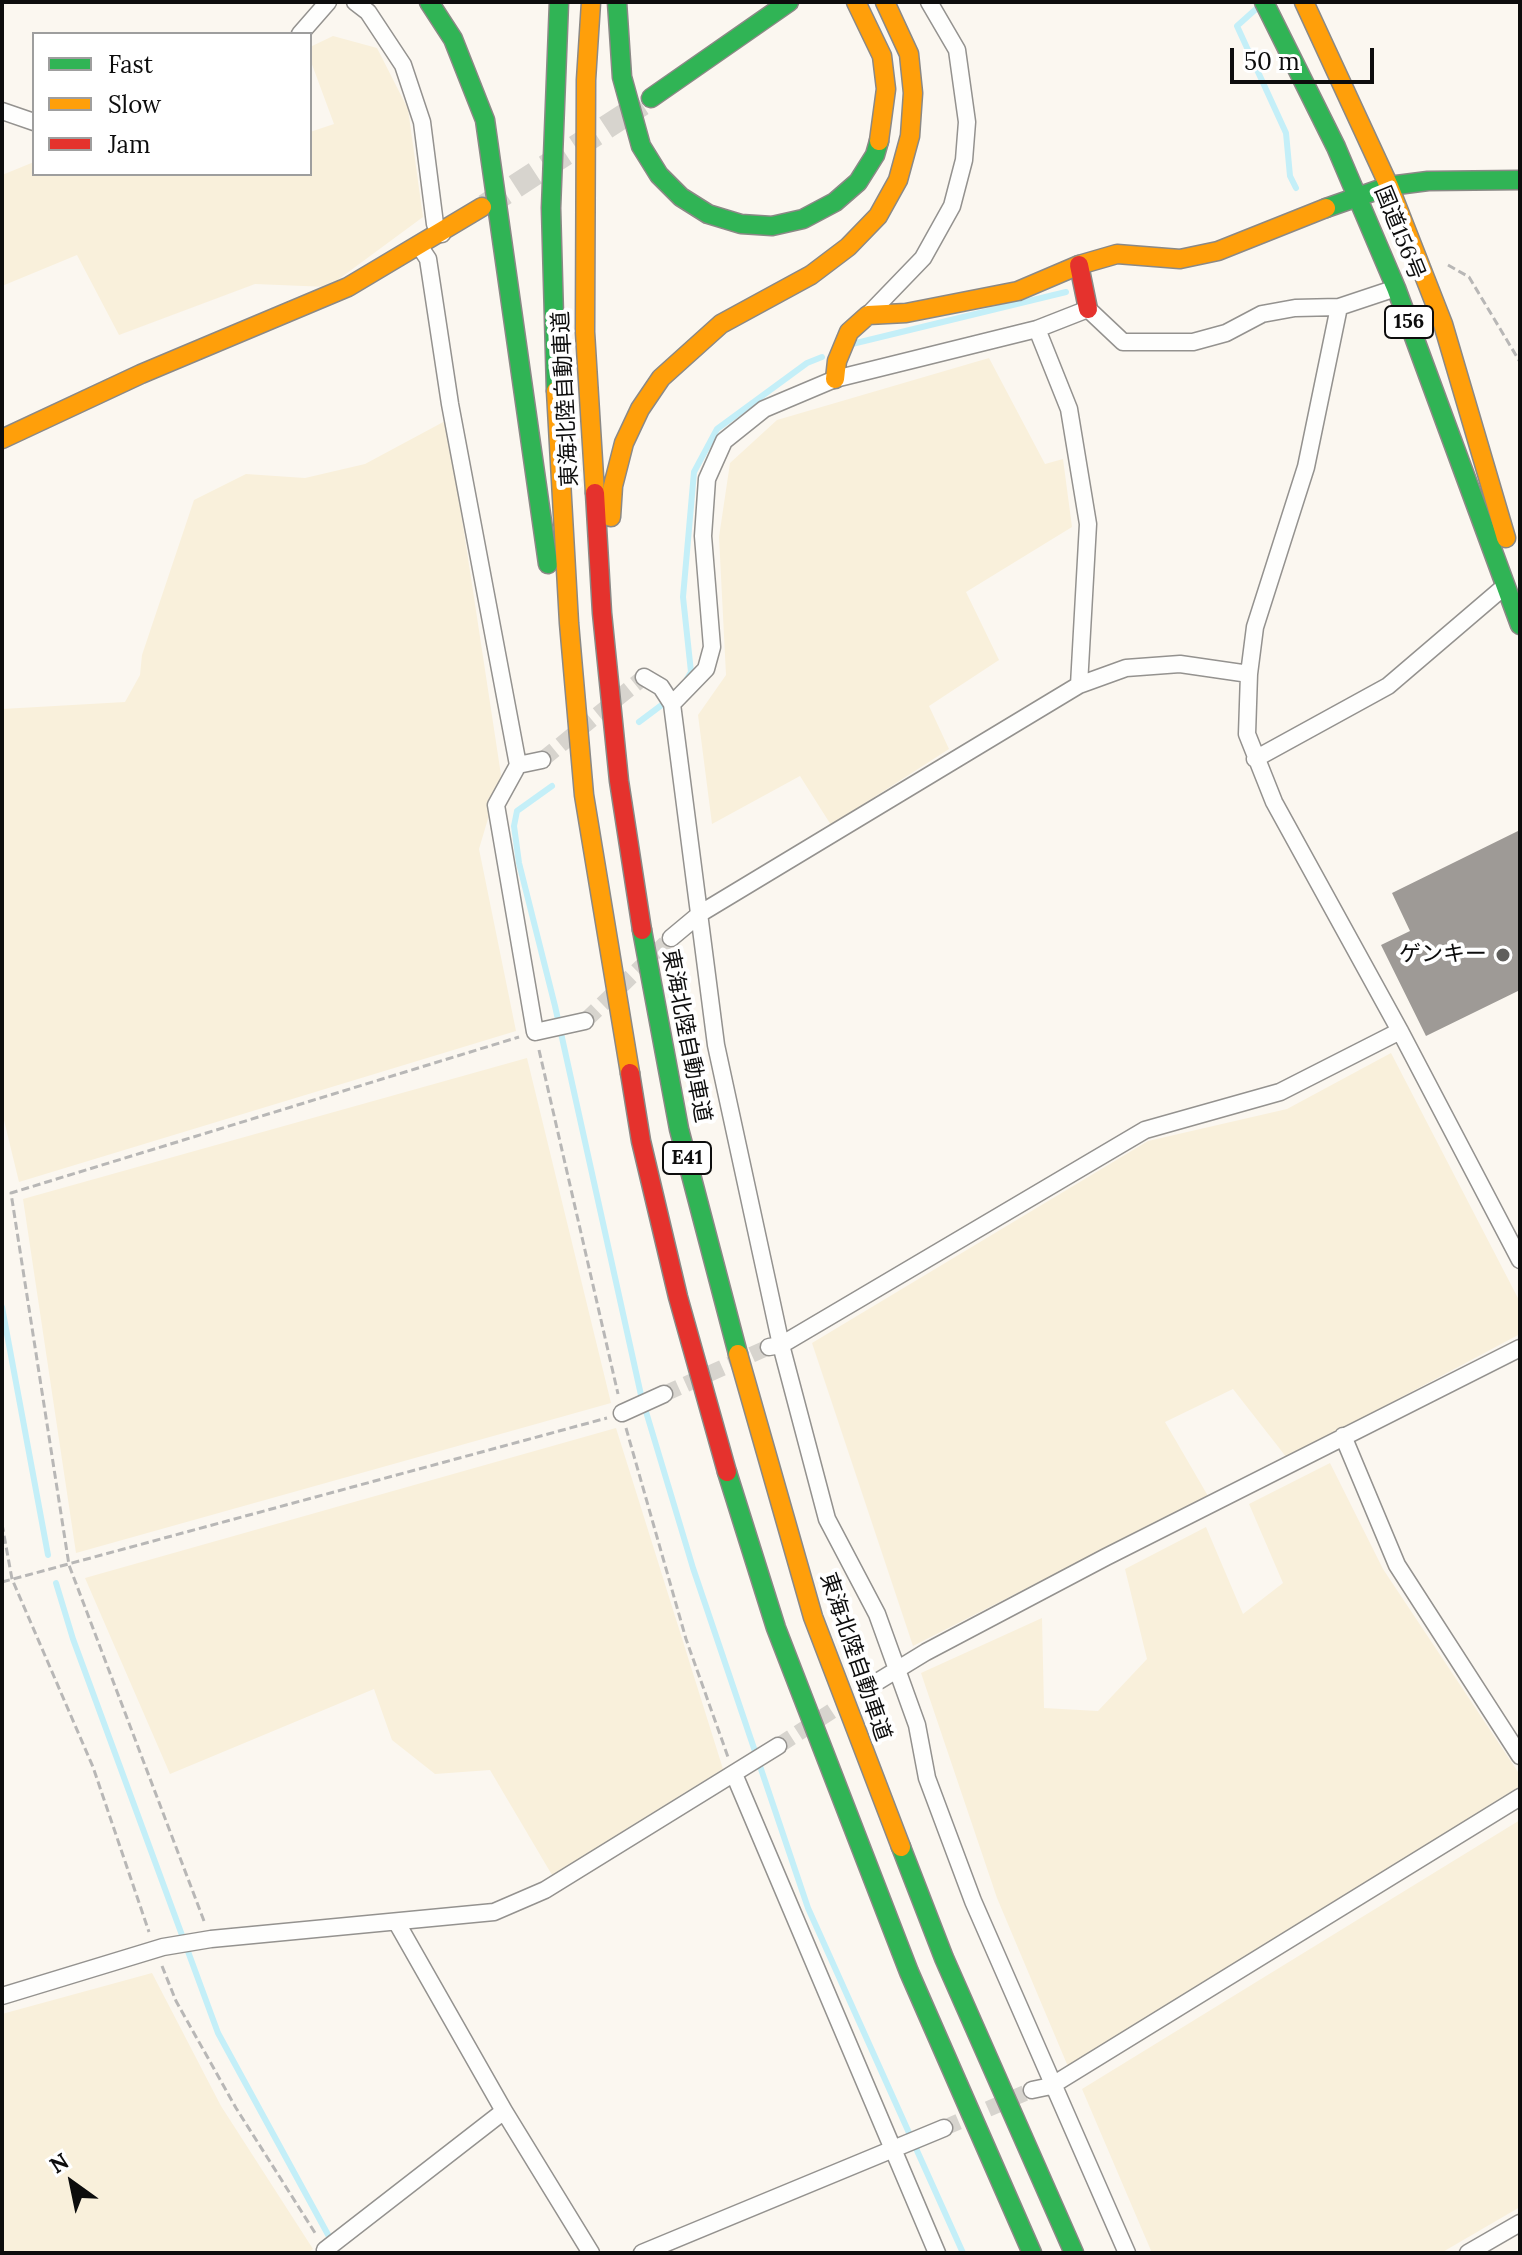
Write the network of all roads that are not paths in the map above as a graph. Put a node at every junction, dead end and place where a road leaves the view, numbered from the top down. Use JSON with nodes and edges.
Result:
{"nodes":[{"id":1,"x":328,"y":2,"type":"edge"},
{"id":2,"x":355,"y":2,"type":"edge"},
{"id":3,"x":429,"y":2,"type":"edge"},
{"id":4,"x":559,"y":2,"type":"edge"},
{"id":5,"x":591,"y":2,"type":"edge"},
{"id":6,"x":617,"y":2,"type":"edge"},
{"id":7,"x":789,"y":2,"type":"edge"},
{"id":8,"x":856,"y":2,"type":"edge"},
{"id":9,"x":885,"y":2,"type":"edge"},
{"id":10,"x":929,"y":2,"type":"edge"},
{"id":11,"x":1264,"y":2,"type":"edge"},
{"id":12,"x":1304,"y":2,"type":"edge"},
{"id":13,"x":302,"y":32,"type":"edge"},
{"id":14,"x":651,"y":98,"type":"tunnel mouth"},
{"id":15,"x":2,"y":111,"type":"edge"},
{"id":16,"x":32,"y":121,"type":"edge"},
{"id":17,"x":1520,"y":180,"type":"edge"},
{"id":18,"x":1389,"y":186,"type":"junction"},
{"id":19,"x":1357,"y":195,"type":"junction"},
{"id":20,"x":482,"y":207,"type":"tunnel mouth"},
{"id":21,"x":442,"y":234,"type":"junction"},
{"id":22,"x":420,"y":247,"type":"junction"},
{"id":23,"x":1079,"y":265,"type":"junction"},
{"id":24,"x":1396,"y":288,"type":"junction"},
{"id":25,"x":1339,"y":307,"type":"junction"},
{"id":26,"x":1088,"y":309,"type":"junction"},
{"id":27,"x":868,"y":315,"type":"junction"},
{"id":28,"x":1037,"y":329,"type":"junction"},
{"id":29,"x":835,"y":379,"type":"junction"},
{"id":30,"x":2,"y":439,"type":"edge"},
{"id":31,"x":1514,"y":582,"type":"edge"},
{"id":32,"x":1520,"y":602,"type":"edge"},
{"id":33,"x":1520,"y":625,"type":"edge"},
{"id":34,"x":1249,"y":674,"type":"junction"},
{"id":35,"x":644,"y":677,"type":"dead end"},
{"id":36,"x":1079,"y":685,"type":"junction"},
{"id":37,"x":669,"y":699,"type":"junction"},
{"id":38,"x":1255,"y":759,"type":"junction"},
{"id":39,"x":542,"y":760,"type":"tunnel mouth"},
{"id":40,"x":518,"y":765,"type":"junction"},
{"id":41,"x":584,"y":795,"type":"junction"},
{"id":42,"x":701,"y":913,"type":"junction"},
{"id":43,"x":671,"y":938,"type":"tunnel mouth"},
{"id":44,"x":645,"y":948,"type":"junction"},
{"id":45,"x":578,"y":1022,"type":"tunnel mouth"},
{"id":46,"x":1400,"y":1031,"type":"junction"},
{"id":47,"x":1520,"y":1260,"type":"edge"},
{"id":48,"x":775,"y":1346,"type":"junction"},
{"id":49,"x":1520,"y":1348,"type":"edge"},
{"id":50,"x":660,"y":1396,"type":"tunnel mouth"},
{"id":51,"x":627,"y":1411,"type":"road end"},
{"id":52,"x":1343,"y":1436,"type":"junction"},
{"id":53,"x":896,"y":1669,"type":"junction"},
{"id":54,"x":872,"y":1685,"type":"tunnel mouth"},
{"id":55,"x":776,"y":1748,"type":"tunnel mouth"},
{"id":56,"x":1520,"y":1756,"type":"edge"},
{"id":57,"x":736,"y":1772,"type":"junction"},
{"id":58,"x":1520,"y":1797,"type":"edge"},
{"id":59,"x":397,"y":1923,"type":"junction"},
{"id":60,"x":2,"y":1996,"type":"edge"},
{"id":61,"x":1051,"y":2086,"type":"junction"},
{"id":62,"x":1032,"y":2090,"type":"tunnel mouth"},
{"id":63,"x":504,"y":2111,"type":"junction"},
{"id":64,"x":944,"y":2128,"type":"tunnel mouth"},
{"id":65,"x":896,"y":2148,"type":"junction"},
{"id":66,"x":1520,"y":2223,"type":"edge"},
{"id":67,"x":326,"y":2249,"type":"road end"},
{"id":68,"x":591,"y":2253,"type":"edge"},
{"id":69,"x":642,"y":2253,"type":"edge"},
{"id":70,"x":937,"y":2253,"type":"edge"},
{"id":71,"x":1032,"y":2253,"type":"edge"},
{"id":72,"x":1074,"y":2253,"type":"edge"},
{"id":73,"x":1127,"y":2253,"type":"edge"},
{"id":74,"x":1468,"y":2253,"type":"edge"}],
"edges":[{"from":1,"to":13,"type":"street"},
{"from":2,"to":21,"type":"street"},
{"from":3,"to":41,"type":"main road"},
{"from":4,"to":41,"type":"main road","name":"東海北陸自動車道","number":"E41"},
{"from":5,"to":44,"type":"main road","name":"東海北陸自動車道","number":"E41"},
{"from":6,"to":8,"type":"main road"},
{"from":7,"to":14,"type":"main road"},
{"from":9,"to":44,"type":"main road"},
{"from":10,"to":27,"type":"street"},
{"from":11,"to":19,"type":"main road","name":"国道156号","number":"156"},
{"from":12,"to":18,"type":"main road","name":"国道156号","number":"156"},
{"from":15,"to":16,"type":"street"},
{"from":17,"to":18,"type":"main road"},
{"from":18,"to":19,"type":"main road"},
{"from":18,"to":31,"type":"main road","name":"国道156号","number":"156"},
{"from":19,"to":23,"type":"main road"},
{"from":19,"to":24,"type":"main road","name":"国道156号","number":"156"},
{"from":20,"to":21,"type":"main road"},
{"from":21,"to":22,"type":"main road"},
{"from":22,"to":30,"type":"main road"},
{"from":22,"to":40,"type":"street"},
{"from":23,"to":26,"type":"main road"},
{"from":23,"to":27,"type":"main road"},
{"from":24,"to":25,"type":"street"},
{"from":24,"to":31,"type":"main road","name":"国道156号","number":"156"},
{"from":25,"to":26,"type":"street"},
{"from":25,"to":34,"type":"street"},
{"from":26,"to":28,"type":"street"},
{"from":27,"to":29,"type":"main road"},
{"from":28,"to":29,"type":"street"},
{"from":28,"to":36,"type":"street"},
{"from":29,"to":37,"type":"street"},
{"from":31,"to":32,"type":"main road","name":"国道156号","number":"156"},
{"from":31,"to":33,"type":"main road","name":"国道156号","number":"156"},
{"from":31,"to":38,"type":"street"},
{"from":34,"to":36,"type":"street"},
{"from":34,"to":38,"type":"street"},
{"from":35,"to":37,"type":"street"},
{"from":36,"to":42,"type":"street"},
{"from":37,"to":42,"type":"street"},
{"from":38,"to":46,"type":"street"},
{"from":39,"to":40,"type":"street"},
{"from":40,"to":45,"type":"street"},
{"from":41,"to":71,"type":"main road","name":"東海北陸自動車道","number":"E41"},
{"from":42,"to":43,"type":"street"},
{"from":42,"to":48,"type":"street"},
{"from":44,"to":72,"type":"main road","name":"東海北陸自動車道","number":"E41"},
{"from":46,"to":47,"type":"street"},
{"from":46,"to":48,"type":"street"},
{"from":48,"to":53,"type":"street"},
{"from":49,"to":52,"type":"street"},
{"from":50,"to":51,"type":"street"},
{"from":52,"to":53,"type":"street"},
{"from":52,"to":56,"type":"street"},
{"from":53,"to":54,"type":"street"},
{"from":53,"to":61,"type":"street"},
{"from":55,"to":57,"type":"street"},
{"from":57,"to":59,"type":"street"},
{"from":57,"to":65,"type":"street"},
{"from":58,"to":61,"type":"street"},
{"from":59,"to":60,"type":"street"},
{"from":59,"to":63,"type":"street"},
{"from":61,"to":62,"type":"street"},
{"from":61,"to":73,"type":"street"},
{"from":63,"to":67,"type":"street"},
{"from":63,"to":68,"type":"street"},
{"from":64,"to":65,"type":"street"},
{"from":65,"to":69,"type":"street"},
{"from":65,"to":70,"type":"street"},
{"from":66,"to":74,"type":"street"}]}
